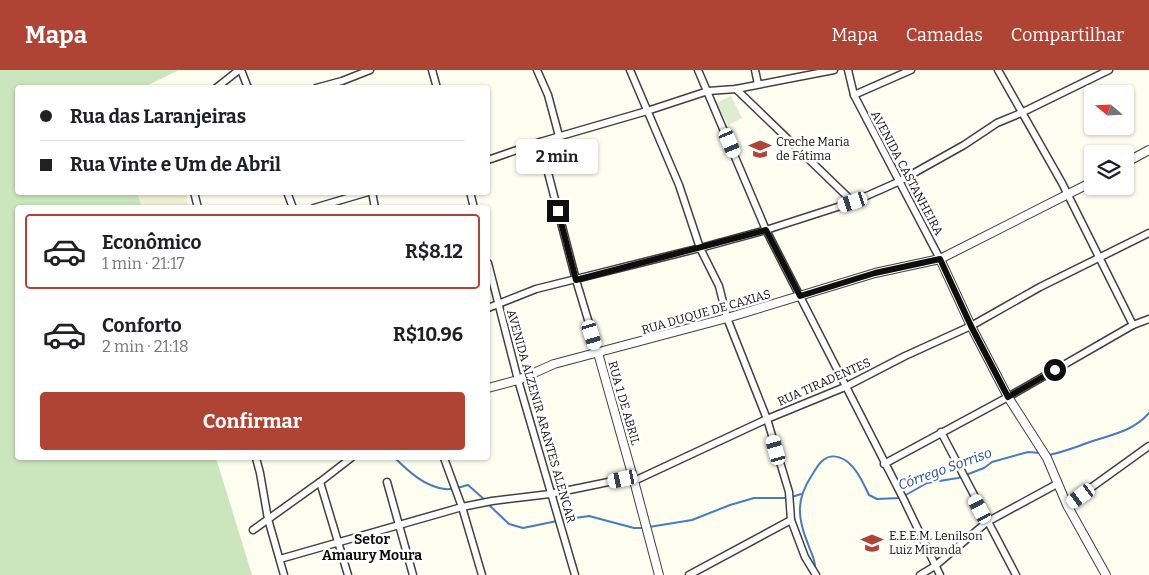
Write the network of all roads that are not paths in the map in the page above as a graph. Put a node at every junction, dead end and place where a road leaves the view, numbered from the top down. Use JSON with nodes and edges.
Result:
{"nodes":[{"id":1,"x":240,"y":70,"type":"edge"},
{"id":2,"x":370,"y":70,"type":"edge"},
{"id":3,"x":432,"y":70,"type":"edge"},
{"id":4,"x":537,"y":70,"type":"edge"},
{"id":5,"x":630,"y":70,"type":"edge"},
{"id":6,"x":698,"y":70,"type":"edge"},
{"id":7,"x":755,"y":70,"type":"edge"},
{"id":8,"x":834,"y":70,"type":"edge"},
{"id":9,"x":848,"y":70,"type":"edge"},
{"id":10,"x":911,"y":70,"type":"edge"},
{"id":11,"x":998,"y":70,"type":"edge"},
{"id":12,"x":1109,"y":70,"type":"edge"},
{"id":13,"x":343,"y":84,"type":"edge"},
{"id":14,"x":758,"y":84,"type":"junction"},
{"id":15,"x":220,"y":85,"type":"edge"},
{"id":16,"x":247,"y":85,"type":"edge"},
{"id":17,"x":437,"y":85,"type":"edge"},
{"id":18,"x":736,"y":89,"type":"junction"},
{"id":19,"x":708,"y":91,"type":"junction"},
{"id":20,"x":854,"y":95,"type":"junction"},
{"id":21,"x":647,"y":111,"type":"junction"},
{"id":22,"x":1021,"y":113,"type":"junction"},
{"id":23,"x":559,"y":136,"type":"junction"},
{"id":24,"x":540,"y":142,"type":"junction"},
{"id":25,"x":1149,"y":150,"type":"edge"},
{"id":26,"x":490,"y":159,"type":"edge"},
{"id":27,"x":1134,"y":159,"type":"edge"},
{"id":28,"x":898,"y":182,"type":"junction"},
{"id":29,"x":1084,"y":186,"type":"edge"},
{"id":30,"x":360,"y":195,"type":"edge"},
{"id":31,"x":1067,"y":196,"type":"junction"},
{"id":32,"x":853,"y":202,"type":"junction"},
{"id":33,"x":324,"y":205,"type":"edge"},
{"id":34,"x":766,"y":230,"type":"junction"},
{"id":35,"x":1149,"y":233,"type":"edge"},
{"id":36,"x":700,"y":248,"type":"junction"},
{"id":37,"x":1099,"y":258,"type":"junction"},
{"id":38,"x":940,"y":259,"type":"junction"},
{"id":39,"x":490,"y":271,"type":"edge"},
{"id":40,"x":576,"y":280,"type":"junction"},
{"id":41,"x":800,"y":296,"type":"junction"},
{"id":42,"x":498,"y":305,"type":"junction"},
{"id":43,"x":490,"y":307,"type":"edge"},
{"id":44,"x":727,"y":318,"type":"junction"},
{"id":45,"x":1149,"y":319,"type":"edge"},
{"id":46,"x":1133,"y":325,"type":"junction"},
{"id":47,"x":971,"y":326,"type":"junction"},
{"id":48,"x":598,"y":353,"type":"junction"},
{"id":49,"x":518,"y":380,"type":"junction"},
{"id":50,"x":490,"y":387,"type":"edge"},
{"id":51,"x":845,"y":388,"type":"junction"},
{"id":52,"x":1008,"y":397,"type":"junction"},
{"id":53,"x":767,"y":419,"type":"junction"},
{"id":54,"x":941,"y":432,"type":"junction"},
{"id":55,"x":1149,"y":446,"type":"edge"},
{"id":56,"x":257,"y":460,"type":"edge"},
{"id":57,"x":348,"y":460,"type":"edge"},
{"id":58,"x":445,"y":460,"type":"edge"},
{"id":59,"x":884,"y":464,"type":"junction"},
{"id":60,"x":634,"y":480,"type":"junction"},
{"id":61,"x":320,"y":482,"type":"junction"},
{"id":62,"x":387,"y":482,"type":"dead end"},
{"id":63,"x":1057,"y":484,"type":"junction"},
{"id":64,"x":550,"y":494,"type":"junction"},
{"id":65,"x":1068,"y":505,"type":"junction"},
{"id":66,"x":462,"y":507,"type":"junction"},
{"id":67,"x":268,"y":519,"type":"junction"},
{"id":68,"x":791,"y":520,"type":"junction"},
{"id":69,"x":987,"y":522,"type":"junction"},
{"id":70,"x":399,"y":524,"type":"junction"},
{"id":71,"x":253,"y":530,"type":"dead end"},
{"id":72,"x":338,"y":542,"type":"junction"},
{"id":73,"x":280,"y":559,"type":"junction"},
{"id":74,"x":935,"y":566,"type":"junction"},
{"id":75,"x":814,"y":573,"type":"edge"},
{"id":76,"x":284,"y":575,"type":"edge"},
{"id":77,"x":348,"y":575,"type":"edge"},
{"id":78,"x":413,"y":575,"type":"edge"},
{"id":79,"x":482,"y":575,"type":"edge"},
{"id":80,"x":575,"y":575,"type":"edge"},
{"id":81,"x":659,"y":575,"type":"edge"},
{"id":82,"x":689,"y":575,"type":"edge"},
{"id":83,"x":920,"y":575,"type":"edge"},
{"id":84,"x":940,"y":575,"type":"edge"},
{"id":85,"x":1016,"y":575,"type":"edge"},
{"id":86,"x":1106,"y":575,"type":"edge"}],
"edges":[{"from":1,"to":15,"type":"street"},
{"from":1,"to":16,"type":"street"},
{"from":2,"to":13,"type":"street"},
{"from":3,"to":17,"type":"street"},
{"from":4,"to":23,"type":"street"},
{"from":5,"to":21,"type":"street"},
{"from":6,"to":19,"type":"street"},
{"from":7,"to":14,"type":"street"},
{"from":8,"to":14,"type":"street"},
{"from":9,"to":20,"type":"street","name":"AVENIDA CASTANHEIRA"},
{"from":10,"to":20,"type":"street"},
{"from":11,"to":22,"type":"street"},
{"from":12,"to":22,"type":"street"},
{"from":14,"to":18,"type":"street"},
{"from":18,"to":19,"type":"street"},
{"from":18,"to":32,"type":"street"},
{"from":19,"to":21,"type":"street"},
{"from":19,"to":34,"type":"street"},
{"from":20,"to":28,"type":"street","name":"AVENIDA CASTANHEIRA"},
{"from":21,"to":23,"type":"street"},
{"from":21,"to":36,"type":"street"},
{"from":22,"to":28,"type":"street"},
{"from":22,"to":31,"type":"street"},
{"from":23,"to":24,"type":"street"},
{"from":24,"to":26,"type":"street"},
{"from":24,"to":40,"type":"street"},
{"from":25,"to":27,"type":"street"},
{"from":28,"to":32,"type":"street"},
{"from":28,"to":38,"type":"street","name":"AVENIDA CASTANHEIRA"},
{"from":29,"to":31,"type":"street","name":"RUA DUQUE DE CAXIAS"},
{"from":30,"to":33,"type":"street"},
{"from":31,"to":37,"type":"street"},
{"from":31,"to":38,"type":"street","name":"RUA DUQUE DE CAXIAS"},
{"from":32,"to":34,"type":"street"},
{"from":34,"to":36,"type":"street"},
{"from":34,"to":41,"type":"street"},
{"from":35,"to":37,"type":"street","name":"RUA TIRADENTES"},
{"from":36,"to":40,"type":"street"},
{"from":36,"to":44,"type":"street"},
{"from":37,"to":46,"type":"street"},
{"from":37,"to":47,"type":"street","name":"RUA TIRADENTES"},
{"from":38,"to":41,"type":"street","name":"RUA DUQUE DE CAXIAS"},
{"from":38,"to":47,"type":"street","name":"AVENIDA CASTANHEIRA"},
{"from":39,"to":42,"type":"street","name":"AVENIDA ALZENIR ARANTES ALENCAR"},
{"from":40,"to":42,"type":"street"},
{"from":40,"to":48,"type":"street"},
{"from":41,"to":44,"type":"street","name":"RUA DUQUE DE CAXIAS"},
{"from":41,"to":51,"type":"street"},
{"from":42,"to":43,"type":"street"},
{"from":42,"to":49,"type":"street","name":"AVENIDA ALZENIR ARANTES ALENCAR"},
{"from":44,"to":48,"type":"street","name":"RUA DUQUE DE CAXIAS"},
{"from":44,"to":53,"type":"street"},
{"from":45,"to":46,"type":"street"},
{"from":46,"to":52,"type":"street"},
{"from":47,"to":51,"type":"street","name":"RUA TIRADENTES"},
{"from":47,"to":52,"type":"street","name":"AVENIDA CASTANHEIRA"},
{"from":48,"to":49,"type":"street","name":"RUA DUQUE DE CAXIAS"},
{"from":48,"to":60,"type":"street","name":"RUA 1 DE ABRIL"},
{"from":49,"to":50,"type":"street","name":"RUA DUQUE DE CAXIAS"},
{"from":49,"to":64,"type":"street","name":"AVENIDA ALZENIR ARANTES ALENCAR"},
{"from":51,"to":53,"type":"street","name":"RUA TIRADENTES"},
{"from":51,"to":59,"type":"street"},
{"from":52,"to":54,"type":"street"},
{"from":52,"to":63,"type":"street","name":"AVENIDA CASTANHEIRA"},
{"from":53,"to":60,"type":"street","name":"RUA TIRADENTES"},
{"from":53,"to":68,"type":"street"},
{"from":54,"to":59,"type":"street"},
{"from":54,"to":69,"type":"street"},
{"from":55,"to":65,"type":"street"},
{"from":56,"to":67,"type":"street"},
{"from":57,"to":61,"type":"street"},
{"from":58,"to":66,"type":"street"},
{"from":59,"to":74,"type":"street"},
{"from":60,"to":64,"type":"street","name":"RUA TIRADENTES"},
{"from":60,"to":81,"type":"street","name":"RUA 1 DE ABRIL"},
{"from":61,"to":67,"type":"street"},
{"from":61,"to":72,"type":"street"},
{"from":62,"to":70,"type":"street"},
{"from":63,"to":65,"type":"street","name":"AVENIDA CASTANHEIRA"},
{"from":63,"to":69,"type":"street"},
{"from":64,"to":66,"type":"street","name":"RUA TIRADENTES"},
{"from":64,"to":80,"type":"street","name":"AVENIDA ALZENIR ARANTES ALENCAR"},
{"from":65,"to":86,"type":"street","name":"AVENIDA CASTANHEIRA"},
{"from":66,"to":70,"type":"street"},
{"from":66,"to":79,"type":"street"},
{"from":67,"to":71,"type":"street"},
{"from":67,"to":73,"type":"street"},
{"from":68,"to":75,"type":"street"},
{"from":68,"to":82,"type":"street"},
{"from":69,"to":74,"type":"street"},
{"from":69,"to":85,"type":"street"},
{"from":70,"to":72,"type":"street"},
{"from":70,"to":78,"type":"street"},
{"from":72,"to":73,"type":"street"},
{"from":72,"to":77,"type":"street"},
{"from":73,"to":76,"type":"street"},
{"from":74,"to":83,"type":"street"},
{"from":74,"to":84,"type":"street"}]}
